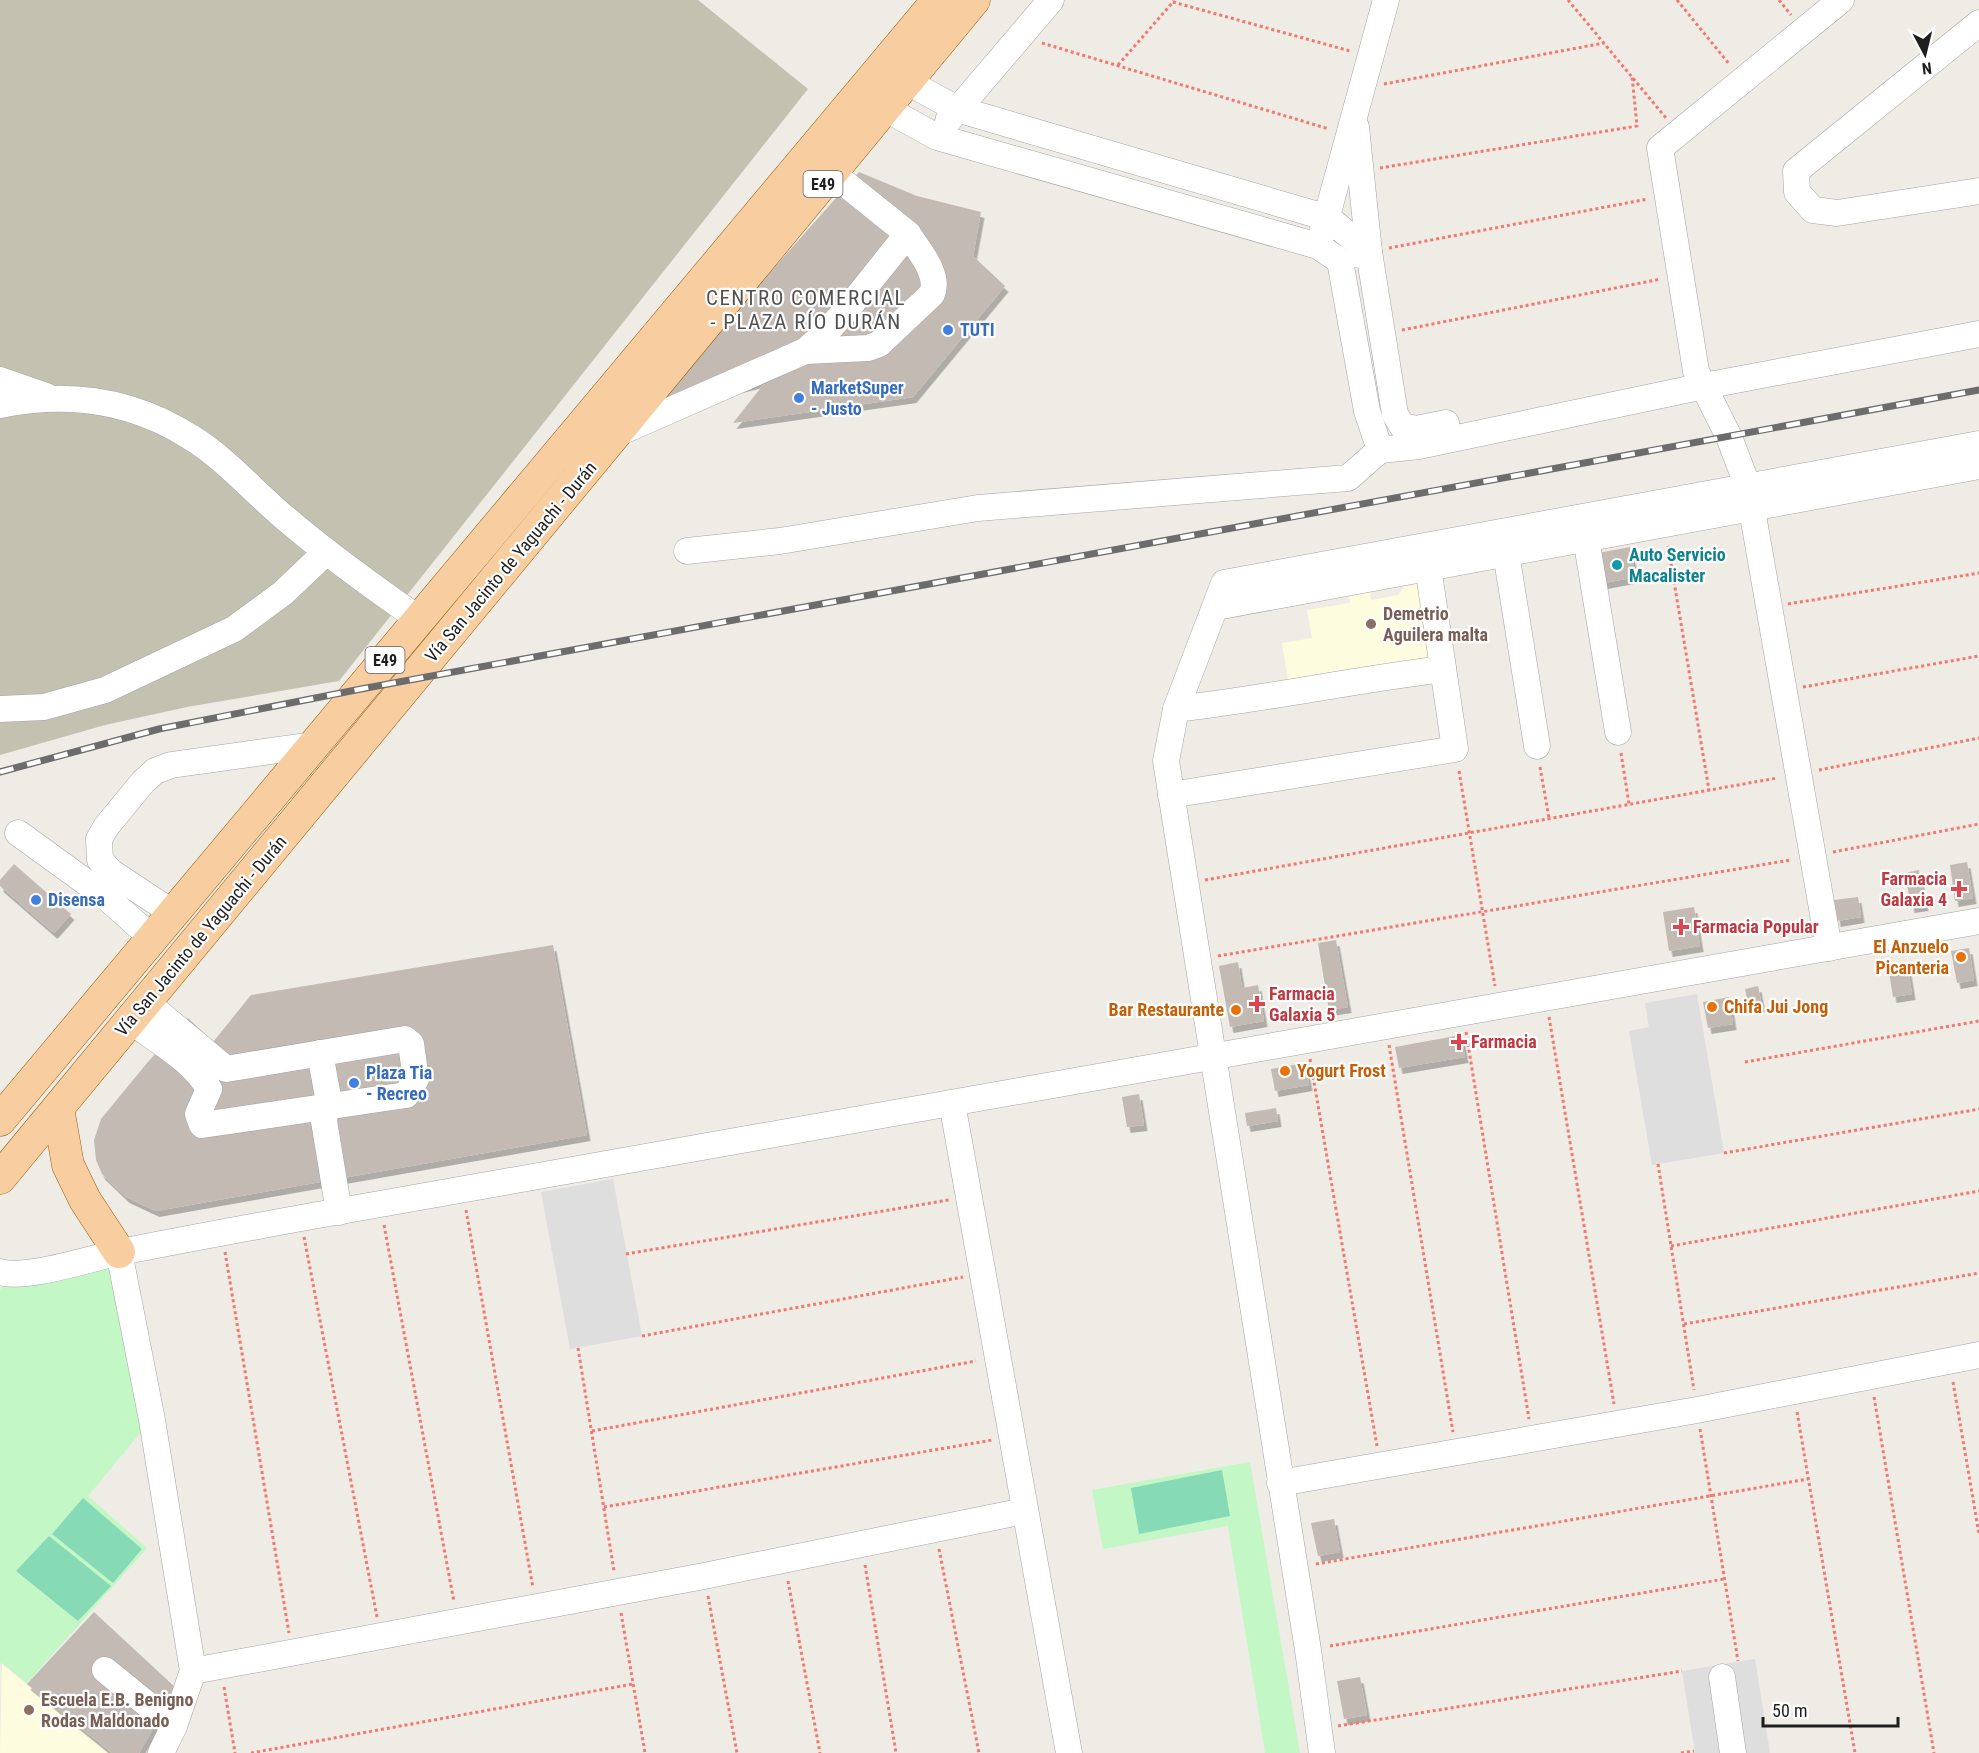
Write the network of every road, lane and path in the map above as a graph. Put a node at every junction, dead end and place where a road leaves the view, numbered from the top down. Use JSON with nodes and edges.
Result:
{"nodes":[{"id":1,"x":938,"y":0,"type":"edge"},
{"id":2,"x":975,"y":0,"type":"edge"},
{"id":3,"x":1051,"y":0,"type":"edge"},
{"id":4,"x":1386,"y":0,"type":"edge"},
{"id":5,"x":1568,"y":0,"type":"edge"},
{"id":6,"x":1677,"y":0,"type":"edge"},
{"id":7,"x":1841,"y":0,"type":"edge"},
{"id":8,"x":1173,"y":1,"type":"edge"},
{"id":9,"x":1979,"y":24,"type":"edge"},
{"id":10,"x":1020,"y":36,"type":"junction"},
{"id":11,"x":1604,"y":43,"type":"junction"},
{"id":12,"x":1370,"y":57,"type":"junction"},
{"id":13,"x":1118,"y":65,"type":"junction"},
{"id":14,"x":894,"y":75,"type":"junction"},
{"id":15,"x":1632,"y":76,"type":"junction"},
{"id":16,"x":1743,"y":80,"type":"junction"},
{"id":17,"x":1363,"y":87,"type":"junction"},
{"id":18,"x":873,"y":101,"type":"junction"},
{"id":19,"x":957,"y":109,"type":"junction"},
{"id":20,"x":1352,"y":125,"type":"junction"},
{"id":21,"x":1678,"y":133,"type":"junction"},
{"id":22,"x":937,"y":137,"type":"junction"},
{"id":23,"x":1360,"y":171,"type":"junction"},
{"id":24,"x":832,"y":173,"type":"junction"},
{"id":25,"x":1979,"y":191,"type":"edge"},
{"id":26,"x":1667,"y":196,"type":"junction"},
{"id":27,"x":1328,"y":218,"type":"junction"},
{"id":28,"x":908,"y":234,"type":"junction"},
{"id":29,"x":1318,"y":246,"type":"junction"},
{"id":30,"x":1369,"y":252,"type":"junction"},
{"id":31,"x":1340,"y":261,"type":"junction"},
{"id":32,"x":1680,"y":275,"type":"junction"},
{"id":33,"x":1979,"y":319,"type":"edge"},
{"id":34,"x":1382,"y":334,"type":"junction"},
{"id":35,"x":1979,"y":334,"type":"edge"},
{"id":36,"x":805,"y":351,"type":"junction"},
{"id":37,"x":1700,"y":378,"type":"junction"},
{"id":38,"x":0,"y":380,"type":"edge"},
{"id":39,"x":52,"y":398,"type":"junction"},
{"id":40,"x":0,"y":405,"type":"edge"},
{"id":41,"x":616,"y":434,"type":"junction"},
{"id":42,"x":1979,"y":444,"type":"edge"},
{"id":43,"x":1380,"y":450,"type":"junction"},
{"id":44,"x":1979,"y":466,"type":"edge"},
{"id":45,"x":1750,"y":497,"type":"junction"},
{"id":46,"x":1664,"y":523,"type":"junction"},
{"id":47,"x":1586,"y":538,"type":"junction"},
{"id":48,"x":687,"y":551,"type":"dead end"},
{"id":49,"x":325,"y":553,"type":"junction"},
{"id":50,"x":1506,"y":553,"type":"junction"},
{"id":51,"x":1428,"y":567,"type":"junction"},
{"id":52,"x":1979,"y":573,"type":"edge"},
{"id":53,"x":1220,"y":595,"type":"junction"},
{"id":54,"x":1769,"y":608,"type":"junction"},
{"id":55,"x":419,"y":619,"type":"junction"},
{"id":56,"x":1979,"y":656,"type":"edge"},
{"id":57,"x":1443,"y":669,"type":"junction"},
{"id":58,"x":1784,"y":690,"type":"junction"},
{"id":59,"x":0,"y":709,"type":"edge"},
{"id":60,"x":1176,"y":709,"type":"junction"},
{"id":61,"x":1618,"y":732,"type":"joint"},
{"id":62,"x":1979,"y":738,"type":"edge"},
{"id":63,"x":314,"y":745,"type":"junction"},
{"id":64,"x":1537,"y":746,"type":"joint"},
{"id":65,"x":1455,"y":749,"type":"junction"},
{"id":66,"x":1798,"y":774,"type":"junction"},
{"id":67,"x":1709,"y":790,"type":"junction"},
{"id":68,"x":1171,"y":795,"type":"junction"},
{"id":69,"x":1629,"y":804,"type":"junction"},
{"id":70,"x":1549,"y":818,"type":"junction"},
{"id":71,"x":1979,"y":824,"type":"edge"},
{"id":72,"x":18,"y":832,"type":"dead end"},
{"id":73,"x":1470,"y":832,"type":"junction"},
{"id":74,"x":1813,"y":856,"type":"junction"},
{"id":75,"x":1185,"y":883,"type":"junction"},
{"id":76,"x":1483,"y":912,"type":"junction"},
{"id":77,"x":173,"y":913,"type":"junction"},
{"id":78,"x":1979,"y":921,"type":"edge"},
{"id":79,"x":152,"y":938,"type":"junction"},
{"id":80,"x":1829,"y":948,"type":"junction"},
{"id":81,"x":1198,"y":959,"type":"junction"},
{"id":82,"x":1545,"y":998,"type":"junction"},
{"id":83,"x":1498,"y":1006,"type":"junction"},
{"id":84,"x":139,"y":1012,"type":"junction"},
{"id":85,"x":1462,"y":1012,"type":"junction"},
{"id":86,"x":1979,"y":1021,"type":"edge"},
{"id":87,"x":1386,"y":1026,"type":"junction"},
{"id":88,"x":1307,"y":1040,"type":"junction"},
{"id":89,"x":320,"y":1053,"type":"junction"},
{"id":90,"x":1215,"y":1056,"type":"junction"},
{"id":91,"x":1745,"y":1062,"type":"dead end"},
{"id":92,"x":226,"y":1069,"type":"junction"},
{"id":93,"x":209,"y":1089,"type":"junction"},
{"id":94,"x":952,"y":1103,"type":"junction"},
{"id":95,"x":58,"y":1108,"type":"junction"},
{"id":96,"x":330,"y":1108,"type":"junction"},
{"id":97,"x":1979,"y":1109,"type":"edge"},
{"id":98,"x":0,"y":1120,"type":"edge"},
{"id":99,"x":1724,"y":1153,"type":"dead end"},
{"id":100,"x":0,"y":1178,"type":"edge"},
{"id":101,"x":462,"y":1190,"type":"junction"},
{"id":102,"x":1979,"y":1191,"type":"edge"},
{"id":103,"x":969,"y":1197,"type":"junction"},
{"id":104,"x":380,"y":1204,"type":"junction"},
{"id":105,"x":346,"y":1210,"type":"junction"},
{"id":106,"x":301,"y":1218,"type":"junction"},
{"id":107,"x":222,"y":1232,"type":"junction"},
{"id":108,"x":1671,"y":1246,"type":"dead end"},
{"id":109,"x":119,"y":1252,"type":"junction"},
{"id":110,"x":626,"y":1254,"type":"dead end"},
{"id":111,"x":1979,"y":1272,"type":"edge"},
{"id":112,"x":982,"y":1273,"type":"junction"},
{"id":113,"x":4,"y":1278,"type":"edge"},
{"id":114,"x":1684,"y":1324,"type":"dead end"},
{"id":115,"x":642,"y":1336,"type":"dead end"},
{"id":116,"x":578,"y":1348,"type":"dead end"},
{"id":117,"x":1979,"y":1355,"type":"edge"},
{"id":118,"x":997,"y":1357,"type":"junction"},
{"id":119,"x":1950,"y":1360,"type":"junction"},
{"id":120,"x":1870,"y":1376,"type":"junction"},
{"id":121,"x":1794,"y":1391,"type":"junction"},
{"id":122,"x":1617,"y":1424,"type":"junction"},
{"id":123,"x":592,"y":1431,"type":"junction"},
{"id":124,"x":1011,"y":1437,"type":"junction"},
{"id":125,"x":1533,"y":1439,"type":"junction"},
{"id":126,"x":1456,"y":1452,"type":"junction"},
{"id":127,"x":1380,"y":1466,"type":"junction"},
{"id":128,"x":1808,"y":1479,"type":"junction"},
{"id":129,"x":1280,"y":1483,"type":"junction"},
{"id":130,"x":604,"y":1507,"type":"junction"},
{"id":131,"x":1024,"y":1511,"type":"junction"},
{"id":132,"x":935,"y":1529,"type":"junction"},
{"id":133,"x":1979,"y":1534,"type":"edge"},
{"id":134,"x":861,"y":1544,"type":"junction"},
{"id":135,"x":784,"y":1560,"type":"junction"},
{"id":136,"x":1294,"y":1568,"type":"junction"},
{"id":137,"x":704,"y":1576,"type":"junction"},
{"id":138,"x":1725,"y":1579,"type":"dead end"},
{"id":139,"x":617,"y":1592,"type":"junction"},
{"id":140,"x":536,"y":1607,"type":"junction"},
{"id":141,"x":457,"y":1622,"type":"junction"},
{"id":142,"x":381,"y":1636,"type":"junction"},
{"id":143,"x":1308,"y":1650,"type":"junction"},
{"id":144,"x":293,"y":1653,"type":"junction"},
{"id":145,"x":220,"y":1666,"type":"junction"},
{"id":146,"x":105,"y":1670,"type":"dead end"},
{"id":147,"x":193,"y":1671,"type":"junction"},
{"id":148,"x":1682,"y":1671,"type":"dead end"},
{"id":149,"x":1722,"y":1677,"type":"dead end"},
{"id":150,"x":633,"y":1684,"type":"junction"},
{"id":151,"x":174,"y":1726,"type":"junction"},
{"id":152,"x":1320,"y":1741,"type":"edge"},
{"id":153,"x":1695,"y":1751,"type":"dead end"},
{"id":154,"x":160,"y":1753,"type":"edge"},
{"id":155,"x":235,"y":1753,"type":"edge"},
{"id":156,"x":251,"y":1753,"type":"edge"},
{"id":157,"x":645,"y":1753,"type":"edge"},
{"id":158,"x":737,"y":1753,"type":"edge"},
{"id":159,"x":820,"y":1753,"type":"edge"},
{"id":160,"x":896,"y":1753,"type":"edge"},
{"id":161,"x":979,"y":1753,"type":"edge"},
{"id":162,"x":1069,"y":1753,"type":"edge"},
{"id":163,"x":1682,"y":1753,"type":"edge"},
{"id":164,"x":1733,"y":1753,"type":"edge"},
{"id":165,"x":1855,"y":1753,"type":"edge"},
{"id":166,"x":1934,"y":1753,"type":"edge"}],
"edges":[{"from":1,"to":14,"type":"main road","name":"Vía San Jacinto de Yaguachi - Durán","number":"E49"},
{"from":2,"to":14,"type":"main road","name":"Vía San Jacinto de Yaguachi - Durán","number":"E49"},
{"from":3,"to":10,"type":"street"},
{"from":4,"to":12,"type":"street"},
{"from":5,"to":11,"type":"path"},
{"from":6,"to":16,"type":"path"},
{"from":7,"to":16,"type":"street"},
{"from":8,"to":12,"type":"path"},
{"from":8,"to":13,"type":"path"},
{"from":9,"to":25,"type":"street"},
{"from":10,"to":13,"type":"path"},
{"from":10,"to":19,"type":"street"},
{"from":11,"to":15,"type":"path"},
{"from":11,"to":17,"type":"path"},
{"from":12,"to":17,"type":"street"},
{"from":13,"to":20,"type":"path"},
{"from":14,"to":18,"type":"main road","name":"Vía San Jacinto de Yaguachi - Durán","number":"E49"},
{"from":14,"to":19,"type":"street"},
{"from":15,"to":21,"type":"path"},
{"from":15,"to":23,"type":"path"},
{"from":16,"to":21,"type":"street"},
{"from":17,"to":20,"type":"street"},
{"from":18,"to":22,"type":"street"},
{"from":18,"to":24,"type":"main road","name":"Vía San Jacinto de Yaguachi - Durán","number":"E49"},
{"from":18,"to":55,"type":"main road","name":"Vía San Jacinto de Yaguachi - Durán","number":"E49"},
{"from":19,"to":22,"type":"street"},
{"from":19,"to":27,"type":"street"},
{"from":20,"to":23,"type":"street"},
{"from":20,"to":27,"type":"street"},
{"from":21,"to":26,"type":"street"},
{"from":22,"to":29,"type":"street"},
{"from":23,"to":30,"type":"street"},
{"from":24,"to":28,"type":"street"},
{"from":24,"to":41,"type":"main road","name":"Vía San Jacinto de Yaguachi - Durán","number":"E49"},
{"from":26,"to":30,"type":"path"},
{"from":26,"to":32,"type":"street"},
{"from":27,"to":29,"type":"street"},
{"from":27,"to":30,"type":"street"},
{"from":28,"to":36,"type":"street"},
{"from":28,"to":36,"type":"street"},
{"from":29,"to":31,"type":"street"},
{"from":30,"to":31,"type":"street"},
{"from":30,"to":34,"type":"street"},
{"from":31,"to":43,"type":"street"},
{"from":32,"to":34,"type":"path"},
{"from":32,"to":37,"type":"street"},
{"from":33,"to":37,"type":"street"},
{"from":34,"to":37,"type":"street"},
{"from":35,"to":37,"type":"street"},
{"from":36,"to":41,"type":"street"},
{"from":37,"to":43,"type":"street"},
{"from":37,"to":45,"type":"street"},
{"from":38,"to":39,"type":"street"},
{"from":39,"to":40,"type":"street"},
{"from":39,"to":49,"type":"street"},
{"from":41,"to":84,"type":"main road","name":"Vía San Jacinto de Yaguachi - Durán","number":"E49"},
{"from":42,"to":45,"type":"street"},
{"from":43,"to":48,"type":"street"},
{"from":44,"to":45,"type":"street"},
{"from":45,"to":46,"type":"street"},
{"from":45,"to":53,"type":"street"},
{"from":45,"to":54,"type":"street"},
{"from":46,"to":47,"type":"street"},
{"from":46,"to":67,"type":"path"},
{"from":47,"to":50,"type":"street"},
{"from":47,"to":61,"type":"street"},
{"from":49,"to":55,"type":"street"},
{"from":49,"to":59,"type":"street"},
{"from":50,"to":51,"type":"street"},
{"from":50,"to":64,"type":"street"},
{"from":51,"to":53,"type":"street"},
{"from":51,"to":57,"type":"street"},
{"from":52,"to":54,"type":"path"},
{"from":53,"to":60,"type":"street"},
{"from":54,"to":58,"type":"street"},
{"from":55,"to":63,"type":"main road","name":"Vía San Jacinto de Yaguachi - Durán","number":"E49"},
{"from":56,"to":58,"type":"path"},
{"from":57,"to":60,"type":"street"},
{"from":57,"to":65,"type":"street"},
{"from":58,"to":66,"type":"street"},
{"from":60,"to":68,"type":"street"},
{"from":61,"to":69,"type":"path"},
{"from":62,"to":66,"type":"path"},
{"from":63,"to":77,"type":"main road","name":"Vía San Jacinto de Yaguachi - Durán","number":"E49"},
{"from":63,"to":77,"type":"street"},
{"from":64,"to":70,"type":"path"},
{"from":65,"to":68,"type":"street"},
{"from":65,"to":73,"type":"path"},
{"from":66,"to":67,"type":"path"},
{"from":66,"to":74,"type":"street"},
{"from":67,"to":69,"type":"path"},
{"from":68,"to":75,"type":"street"},
{"from":69,"to":70,"type":"path"},
{"from":70,"to":73,"type":"path"},
{"from":71,"to":74,"type":"path"},
{"from":72,"to":79,"type":"street"},
{"from":73,"to":75,"type":"path"},
{"from":73,"to":76,"type":"path"},
{"from":74,"to":76,"type":"path"},
{"from":74,"to":80,"type":"street"},
{"from":75,"to":81,"type":"street"},
{"from":76,"to":81,"type":"path"},
{"from":76,"to":83,"type":"path"},
{"from":77,"to":79,"type":"main road","name":"Vía San Jacinto de Yaguachi - Durán","number":"E49"},
{"from":78,"to":80,"type":"street"},
{"from":79,"to":98,"type":"main road","name":"Vía San Jacinto de Yaguachi - Durán","number":"E49"},
{"from":80,"to":82,"type":"street"},
{"from":81,"to":90,"type":"street"},
{"from":82,"to":83,"type":"street"},
{"from":82,"to":122,"type":"path"},
{"from":83,"to":85,"type":"street"},
{"from":84,"to":92,"type":"street"},
{"from":84,"to":93,"type":"street"},
{"from":84,"to":95,"type":"main road","name":"Vía San Jacinto de Yaguachi - Durán","number":"E49"},
{"from":85,"to":87,"type":"street"},
{"from":85,"to":125,"type":"path"},
{"from":86,"to":91,"type":"path"},
{"from":87,"to":88,"type":"street"},
{"from":87,"to":126,"type":"path"},
{"from":88,"to":90,"type":"street"},
{"from":88,"to":127,"type":"path"},
{"from":89,"to":92,"type":"street"},
{"from":89,"to":96,"type":"street"},
{"from":89,"to":96,"type":"street"},
{"from":90,"to":94,"type":"street"},
{"from":90,"to":129,"type":"street"},
{"from":92,"to":93,"type":"street"},
{"from":93,"to":96,"type":"street"},
{"from":94,"to":101,"type":"street"},
{"from":94,"to":103,"type":"street"},
{"from":95,"to":100,"type":"main road","name":"Vía San Jacinto de Yaguachi - Durán","number":"E49"},
{"from":95,"to":109,"type":"main road"},
{"from":96,"to":105,"type":"street"},
{"from":97,"to":99,"type":"path"},
{"from":101,"to":104,"type":"street"},
{"from":101,"to":140,"type":"path"},
{"from":102,"to":108,"type":"path"},
{"from":103,"to":110,"type":"path"},
{"from":103,"to":112,"type":"street"},
{"from":104,"to":105,"type":"street"},
{"from":104,"to":141,"type":"path"},
{"from":105,"to":106,"type":"street"},
{"from":106,"to":107,"type":"street"},
{"from":106,"to":142,"type":"path"},
{"from":107,"to":109,"type":"street"},
{"from":107,"to":144,"type":"path"},
{"from":109,"to":113,"type":"street"},
{"from":109,"to":147,"type":"street"},
{"from":111,"to":114,"type":"path"},
{"from":112,"to":115,"type":"path"},
{"from":112,"to":118,"type":"street"},
{"from":116,"to":123,"type":"path"},
{"from":117,"to":119,"type":"street"},
{"from":118,"to":123,"type":"path"},
{"from":118,"to":124,"type":"street"},
{"from":119,"to":120,"type":"street"},
{"from":119,"to":133,"type":"path"},
{"from":120,"to":121,"type":"street"},
{"from":120,"to":166,"type":"path"},
{"from":121,"to":122,"type":"street"},
{"from":121,"to":128,"type":"path"},
{"from":122,"to":125,"type":"street"},
{"from":123,"to":130,"type":"path"},
{"from":124,"to":130,"type":"path"},
{"from":124,"to":131,"type":"street"},
{"from":125,"to":126,"type":"street"},
{"from":126,"to":127,"type":"street"},
{"from":127,"to":129,"type":"street"},
{"from":128,"to":136,"type":"path"},
{"from":128,"to":165,"type":"path"},
{"from":129,"to":136,"type":"street"},
{"from":130,"to":139,"type":"path"},
{"from":131,"to":132,"type":"street"},
{"from":131,"to":162,"type":"street"},
{"from":132,"to":134,"type":"street"},
{"from":132,"to":161,"type":"path"},
{"from":134,"to":135,"type":"street"},
{"from":134,"to":160,"type":"path"},
{"from":135,"to":137,"type":"street"},
{"from":135,"to":159,"type":"path"},
{"from":136,"to":143,"type":"street"},
{"from":137,"to":139,"type":"street"},
{"from":137,"to":158,"type":"path"},
{"from":138,"to":143,"type":"path"},
{"from":139,"to":140,"type":"street"},
{"from":139,"to":150,"type":"path"},
{"from":140,"to":141,"type":"street"},
{"from":141,"to":142,"type":"street"},
{"from":142,"to":144,"type":"street"},
{"from":143,"to":152,"type":"street"},
{"from":144,"to":145,"type":"street"},
{"from":145,"to":147,"type":"street"},
{"from":145,"to":155,"type":"path"},
{"from":146,"to":151,"type":"street"},
{"from":147,"to":151,"type":"street"},
{"from":148,"to":152,"type":"path"},
{"from":149,"to":164,"type":"street"},
{"from":150,"to":156,"type":"path"},
{"from":150,"to":157,"type":"path"},
{"from":151,"to":154,"type":"street"},
{"from":153,"to":163,"type":"path"}]}
